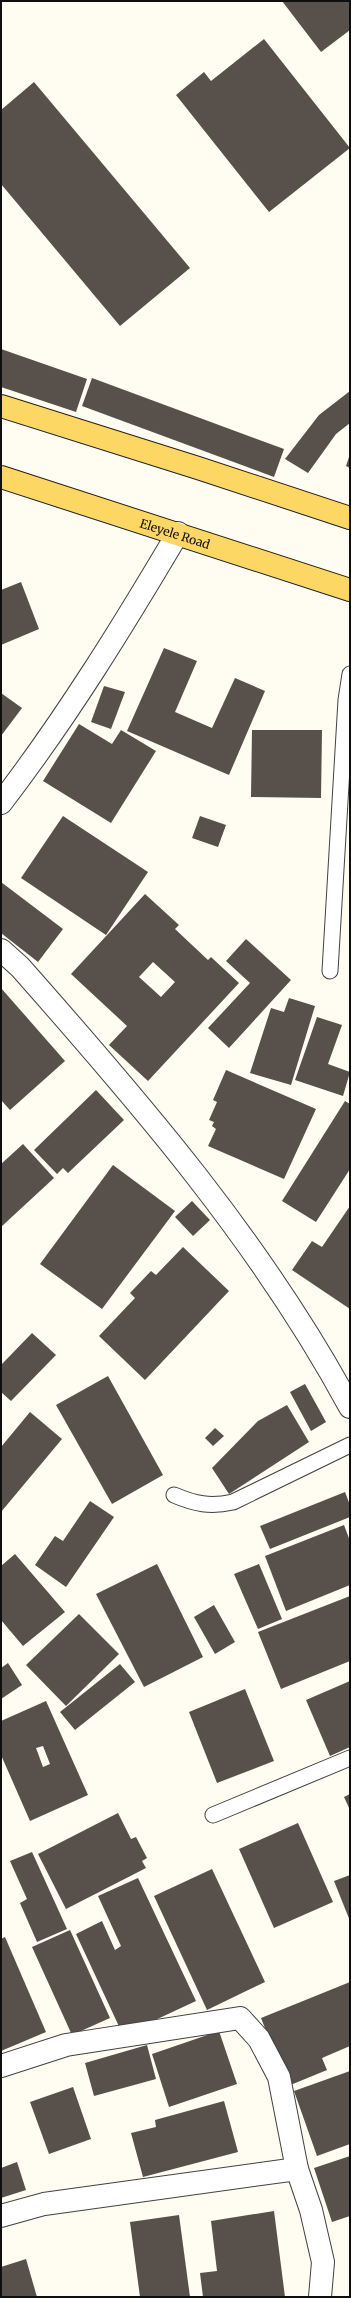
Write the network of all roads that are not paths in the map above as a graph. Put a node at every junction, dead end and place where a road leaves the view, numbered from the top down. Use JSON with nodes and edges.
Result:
{"nodes":[{"id":1,"x":1,"y":406,"type":"edge"},
{"id":2,"x":1,"y":477,"type":"edge"},
{"id":3,"x":350,"y":518,"type":"edge"},
{"id":4,"x":178,"y":533,"type":"junction"},
{"id":5,"x":350,"y":590,"type":"edge"},
{"id":6,"x":350,"y":674,"type":"edge"},
{"id":7,"x":1,"y":804,"type":"edge"},
{"id":8,"x":1,"y":950,"type":"edge"},
{"id":9,"x":330,"y":971,"type":"dead end"},
{"id":10,"x":350,"y":1407,"type":"edge"},
{"id":11,"x":350,"y":1445,"type":"edge"},
{"id":12,"x":174,"y":1495,"type":"dead end"},
{"id":13,"x":350,"y":1758,"type":"edge"},
{"id":14,"x":213,"y":1815,"type":"dead end"},
{"id":15,"x":1,"y":2066,"type":"edge"},
{"id":16,"x":296,"y":2170,"type":"junction"},
{"id":17,"x":1,"y":2216,"type":"edge"},
{"id":18,"x":320,"y":2297,"type":"edge"}],
"edges":[{"from":1,"to":3,"type":"main road"},
{"from":2,"to":4,"type":"main road","name":"Eleyele Road"},
{"from":4,"to":5,"type":"main road","name":"Eleyele Road"},
{"from":4,"to":7,"type":"street"},
{"from":6,"to":9,"type":"lane"},
{"from":8,"to":10,"type":"street"},
{"from":11,"to":12,"type":"lane"},
{"from":13,"to":14,"type":"lane"},
{"from":15,"to":16,"type":"street"},
{"from":16,"to":17,"type":"street"},
{"from":16,"to":18,"type":"street"}]}
